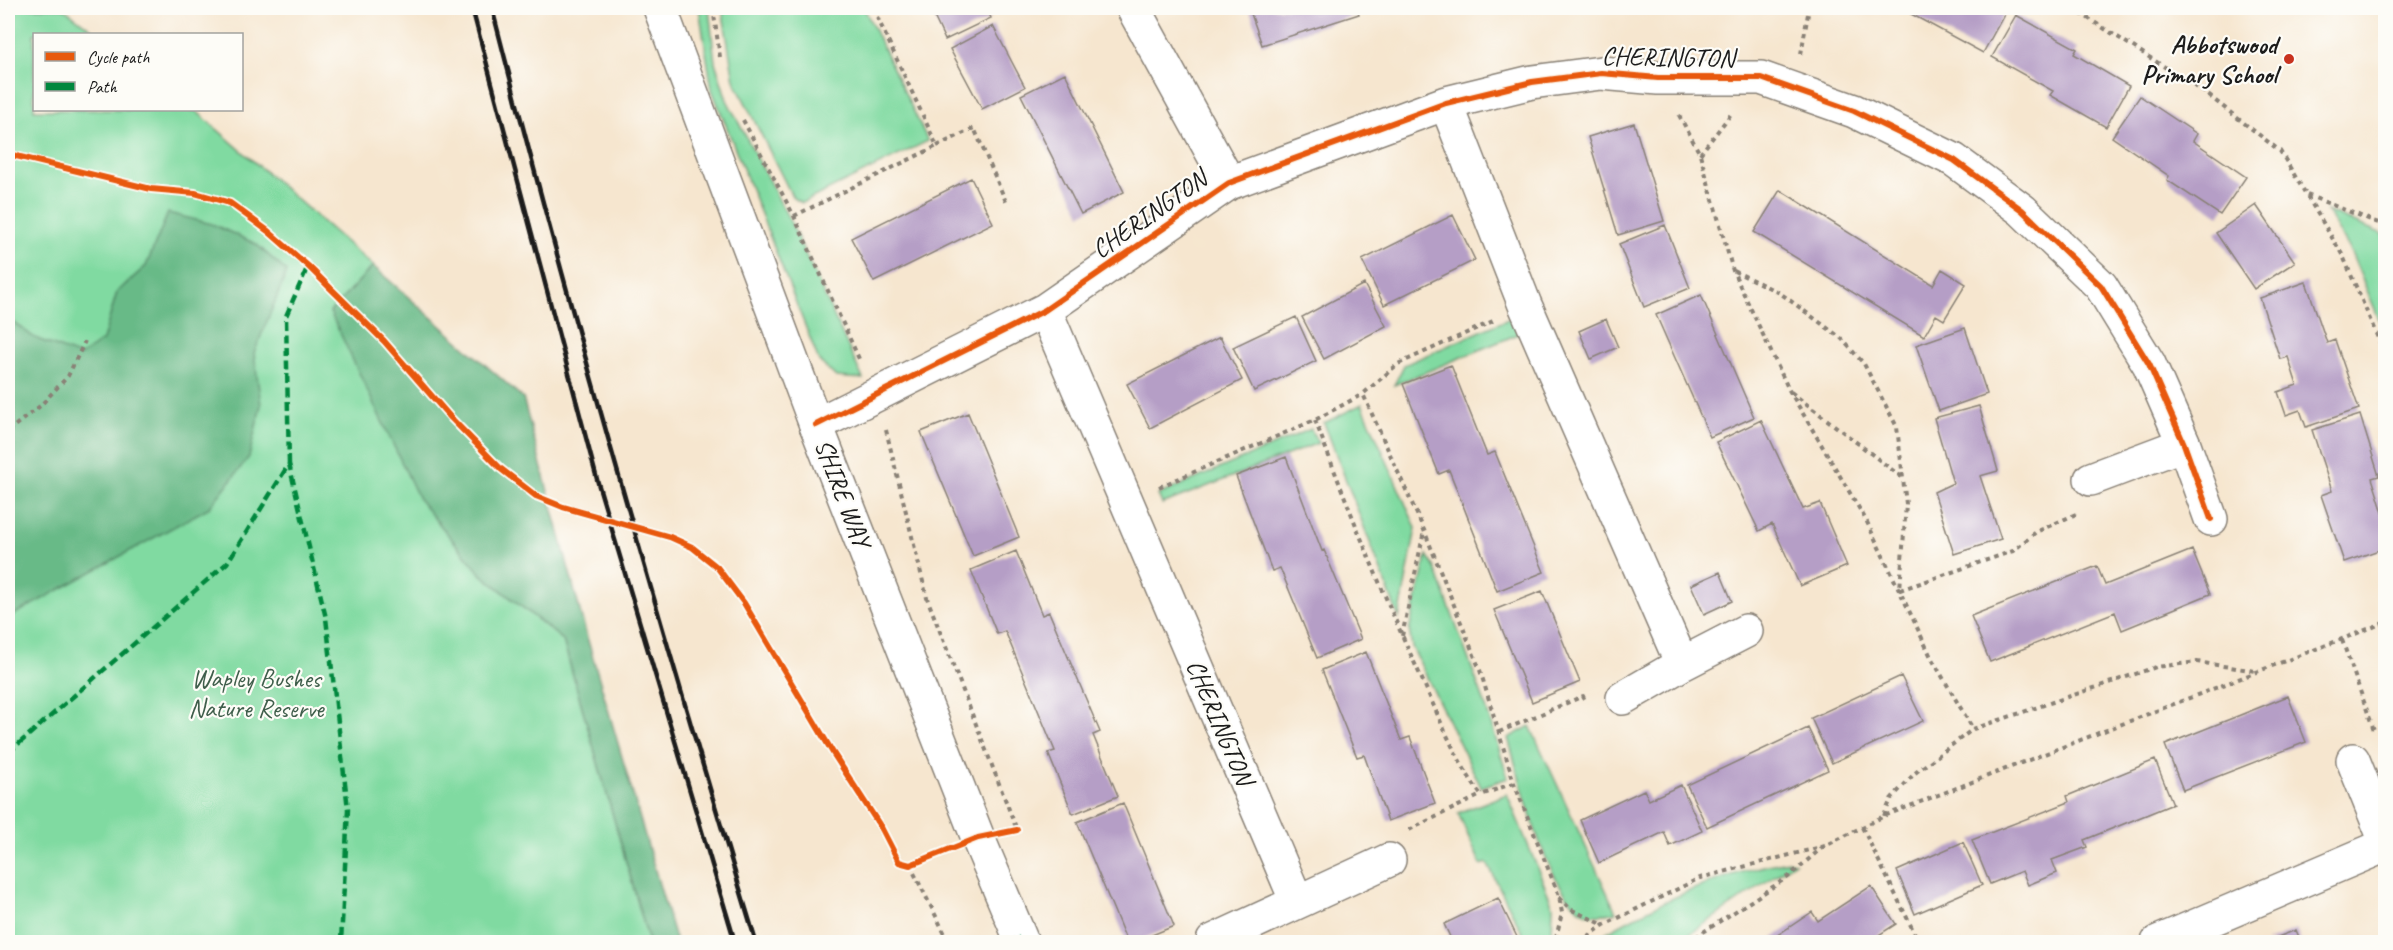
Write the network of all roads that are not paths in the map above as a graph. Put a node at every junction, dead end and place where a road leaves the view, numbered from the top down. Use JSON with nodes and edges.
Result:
{"nodes":[{"id":1,"x":660,"y":8,"type":"edge"},
{"id":2,"x":1133,"y":8,"type":"edge"},
{"id":3,"x":1446,"y":103,"type":"junction"},
{"id":4,"x":1228,"y":183,"type":"junction"},
{"id":5,"x":1045,"y":310,"type":"junction"},
{"id":6,"x":816,"y":425,"type":"junction"},
{"id":7,"x":2184,"y":444,"type":"junction"},
{"id":8,"x":2091,"y":479,"type":"road end"},
{"id":9,"x":2211,"y":519,"type":"dead end"},
{"id":10,"x":1746,"y":631,"type":"dead end"},
{"id":11,"x":1682,"y":664,"type":"junction"},
{"id":12,"x":1623,"y":698,"type":"dead end"},
{"id":13,"x":2353,"y":760,"type":"road end"},
{"id":14,"x":2385,"y":844,"type":"edge"},
{"id":15,"x":1389,"y":860,"type":"road end"},
{"id":16,"x":1297,"y":902,"type":"junction"},
{"id":17,"x":1213,"y":941,"type":"dead end"},
{"id":18,"x":1022,"y":942,"type":"edge"},
{"id":19,"x":2158,"y":942,"type":"edge"}],
"edges":[{"from":1,"to":6,"type":"street","name":"SHIRE WAY"},
{"from":2,"to":4,"type":"street","name":"CHERINGTON"},
{"from":3,"to":4,"type":"street","name":"CHERINGTON"},
{"from":3,"to":7,"type":"street","name":"CHERINGTON"},
{"from":3,"to":11,"type":"street"},
{"from":4,"to":5,"type":"street","name":"CHERINGTON"},
{"from":5,"to":6,"type":"street","name":"CHERINGTON"},
{"from":5,"to":16,"type":"street","name":"CHERINGTON"},
{"from":6,"to":18,"type":"street","name":"SHIRE WAY"},
{"from":7,"to":8,"type":"street"},
{"from":7,"to":9,"type":"street","name":"CHERINGTON"},
{"from":10,"to":11,"type":"street"},
{"from":11,"to":12,"type":"street"},
{"from":13,"to":14,"type":"street"},
{"from":14,"to":19,"type":"street"},
{"from":15,"to":16,"type":"street"},
{"from":16,"to":17,"type":"street"}]}
